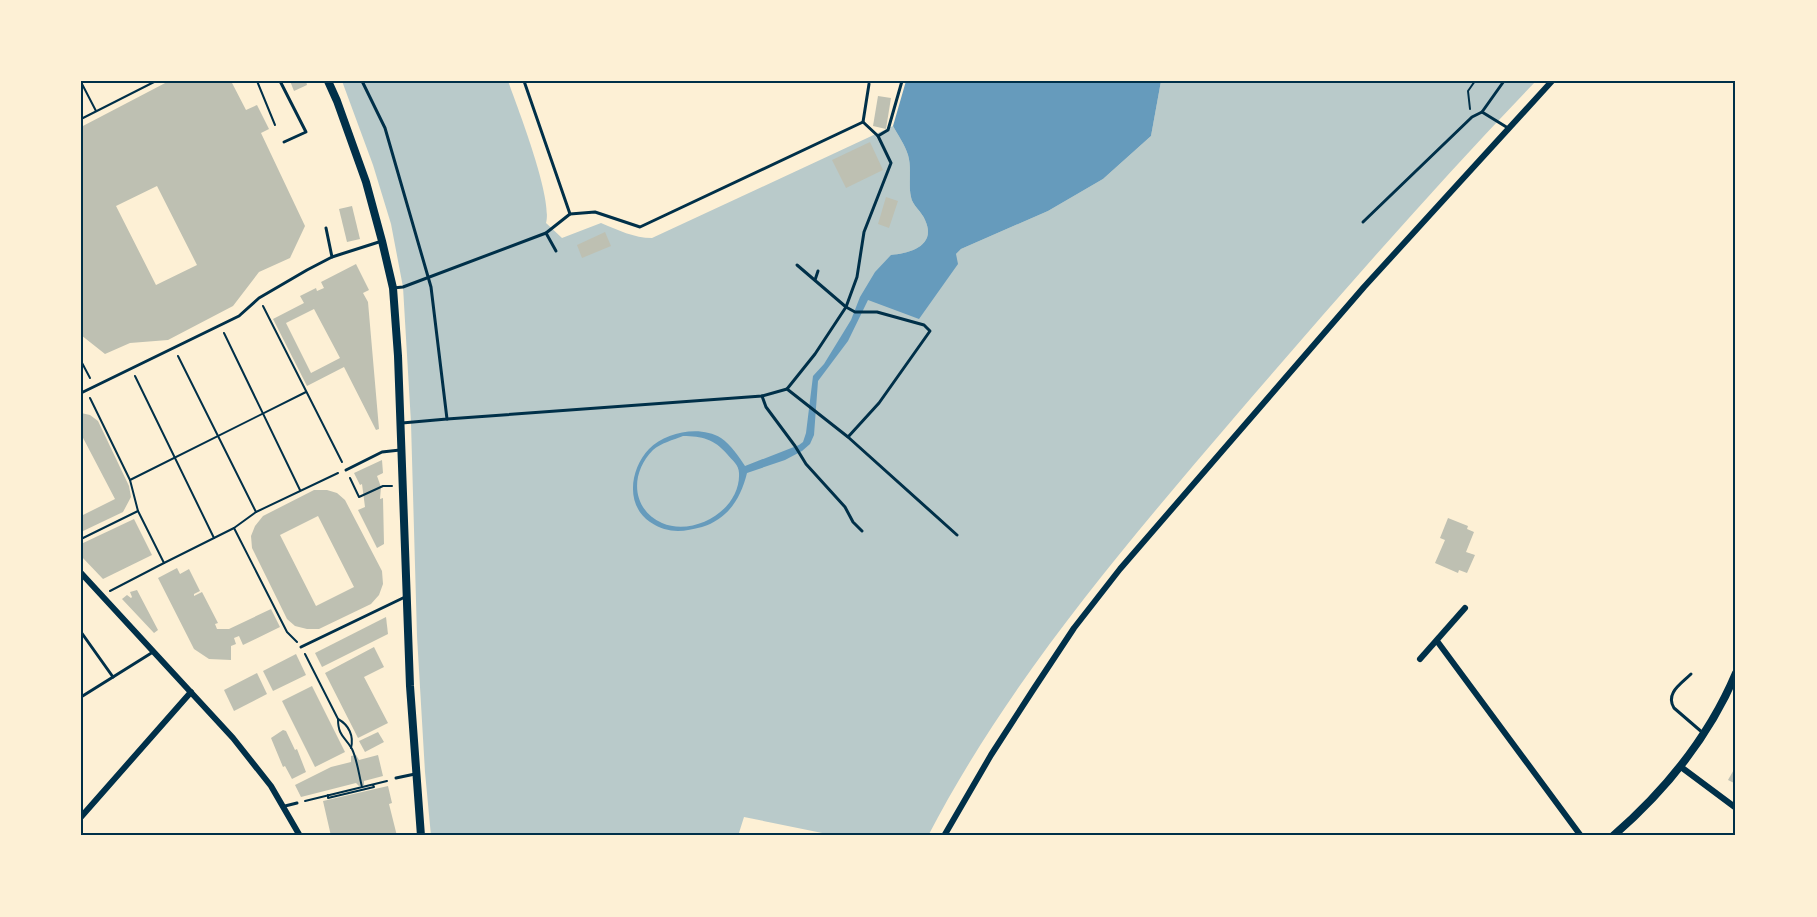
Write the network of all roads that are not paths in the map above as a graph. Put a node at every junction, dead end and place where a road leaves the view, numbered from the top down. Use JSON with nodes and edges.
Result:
{"nodes":[{"id":1,"x":280,"y":81,"type":"edge"},
{"id":2,"x":327,"y":81,"type":"edge"},
{"id":3,"x":362,"y":81,"type":"edge"},
{"id":4,"x":524,"y":81,"type":"edge"},
{"id":5,"x":902,"y":81,"type":"edge"},
{"id":6,"x":1504,"y":81,"type":"edge"},
{"id":7,"x":1552,"y":81,"type":"edge"},
{"id":8,"x":869,"y":84,"type":"dead end"},
{"id":9,"x":1482,"y":112,"type":"junction"},
{"id":10,"x":863,"y":122,"type":"junction"},
{"id":11,"x":1508,"y":128,"type":"junction"},
{"id":12,"x":878,"y":136,"type":"junction"},
{"id":13,"x":284,"y":142,"type":"dead end"},
{"id":14,"x":570,"y":214,"type":"junction"},
{"id":15,"x":1363,"y":222,"type":"dead end"},
{"id":16,"x":326,"y":228,"type":"dead end"},
{"id":17,"x":546,"y":233,"type":"junction"},
{"id":18,"x":382,"y":241,"type":"junction"},
{"id":19,"x":556,"y":251,"type":"dead end"},
{"id":20,"x":333,"y":258,"type":"junction"},
{"id":21,"x":797,"y":265,"type":"dead end"},
{"id":22,"x":818,"y":271,"type":"dead end"},
{"id":23,"x":428,"y":277,"type":"junction"},
{"id":24,"x":815,"y":280,"type":"junction"},
{"id":25,"x":393,"y":288,"type":"junction"},
{"id":26,"x":846,"y":307,"type":"junction"},
{"id":27,"x":787,"y":389,"type":"junction"},
{"id":28,"x":81,"y":393,"type":"edge"},
{"id":29,"x":762,"y":396,"type":"junction"},
{"id":30,"x":447,"y":419,"type":"junction"},
{"id":31,"x":400,"y":423,"type":"junction"},
{"id":32,"x":848,"y":437,"type":"junction"},
{"id":33,"x":400,"y":450,"type":"junction"},
{"id":34,"x":346,"y":470,"type":"road end"},
{"id":35,"x":862,"y":531,"type":"dead end"},
{"id":36,"x":957,"y":535,"type":"dead end"},
{"id":37,"x":81,"y":573,"type":"edge"},
{"id":38,"x":407,"y":597,"type":"junction"},
{"id":39,"x":1465,"y":608,"type":"dead end"},
{"id":40,"x":81,"y":632,"type":"edge"},
{"id":41,"x":1437,"y":641,"type":"junction"},
{"id":42,"x":301,"y":647,"type":"road end"},
{"id":43,"x":153,"y":651,"type":"junction"},
{"id":44,"x":1420,"y":659,"type":"dead end"},
{"id":45,"x":1736,"y":673,"type":"edge"},
{"id":46,"x":1691,"y":674,"type":"dead end"},
{"id":47,"x":113,"y":677,"type":"junction"},
{"id":48,"x":191,"y":693,"type":"junction"},
{"id":49,"x":81,"y":697,"type":"edge"},
{"id":50,"x":1704,"y":734,"type":"junction"},
{"id":51,"x":1681,"y":767,"type":"junction"},
{"id":52,"x":417,"y":773,"type":"junction"},
{"id":53,"x":396,"y":778,"type":"road end"},
{"id":54,"x":297,"y":803,"type":"road end"},
{"id":55,"x":283,"y":807,"type":"junction"},
{"id":56,"x":1736,"y":808,"type":"edge"},
{"id":57,"x":81,"y":818,"type":"edge"},
{"id":58,"x":300,"y":836,"type":"edge"},
{"id":59,"x":421,"y":836,"type":"edge"},
{"id":60,"x":944,"y":836,"type":"edge"},
{"id":61,"x":1581,"y":836,"type":"edge"},
{"id":62,"x":1613,"y":836,"type":"edge"}],
"edges":[{"from":1,"to":13,"type":"lane"},
{"from":2,"to":18,"type":"street"},
{"from":3,"to":23,"type":"lane"},
{"from":4,"to":14,"type":"lane"},
{"from":5,"to":12,"type":"lane"},
{"from":6,"to":9,"type":"lane"},
{"from":7,"to":11,"type":"street"},
{"from":8,"to":10,"type":"lane"},
{"from":9,"to":11,"type":"lane"},
{"from":9,"to":15,"type":"lane"},
{"from":10,"to":12,"type":"lane"},
{"from":10,"to":14,"type":"lane"},
{"from":11,"to":60,"type":"street"},
{"from":12,"to":26,"type":"lane"},
{"from":14,"to":17,"type":"lane"},
{"from":16,"to":20,"type":"lane"},
{"from":17,"to":19,"type":"lane"},
{"from":17,"to":23,"type":"lane"},
{"from":18,"to":20,"type":"lane"},
{"from":18,"to":25,"type":"street"},
{"from":20,"to":28,"type":"lane"},
{"from":21,"to":24,"type":"lane"},
{"from":22,"to":24,"type":"lane"},
{"from":23,"to":25,"type":"lane"},
{"from":23,"to":30,"type":"lane"},
{"from":24,"to":26,"type":"lane"},
{"from":25,"to":31,"type":"street"},
{"from":26,"to":27,"type":"lane"},
{"from":26,"to":32,"type":"lane"},
{"from":27,"to":29,"type":"lane"},
{"from":27,"to":32,"type":"lane"},
{"from":29,"to":30,"type":"lane"},
{"from":29,"to":35,"type":"lane"},
{"from":30,"to":31,"type":"lane"},
{"from":31,"to":33,"type":"street"},
{"from":32,"to":36,"type":"lane"},
{"from":33,"to":34,"type":"lane"},
{"from":33,"to":38,"type":"street"},
{"from":37,"to":43,"type":"street"},
{"from":38,"to":42,"type":"lane"},
{"from":38,"to":52,"type":"street"},
{"from":39,"to":41,"type":"street"},
{"from":40,"to":47,"type":"lane"},
{"from":41,"to":44,"type":"street"},
{"from":41,"to":61,"type":"street"},
{"from":43,"to":47,"type":"lane"},
{"from":43,"to":48,"type":"street"},
{"from":45,"to":50,"type":"street"},
{"from":46,"to":50,"type":"lane"},
{"from":47,"to":49,"type":"lane"},
{"from":48,"to":55,"type":"street"},
{"from":48,"to":57,"type":"street"},
{"from":50,"to":51,"type":"street"},
{"from":51,"to":56,"type":"street"},
{"from":51,"to":62,"type":"street"},
{"from":52,"to":53,"type":"lane"},
{"from":52,"to":59,"type":"street"},
{"from":54,"to":55,"type":"lane"},
{"from":55,"to":58,"type":"street"}]}
